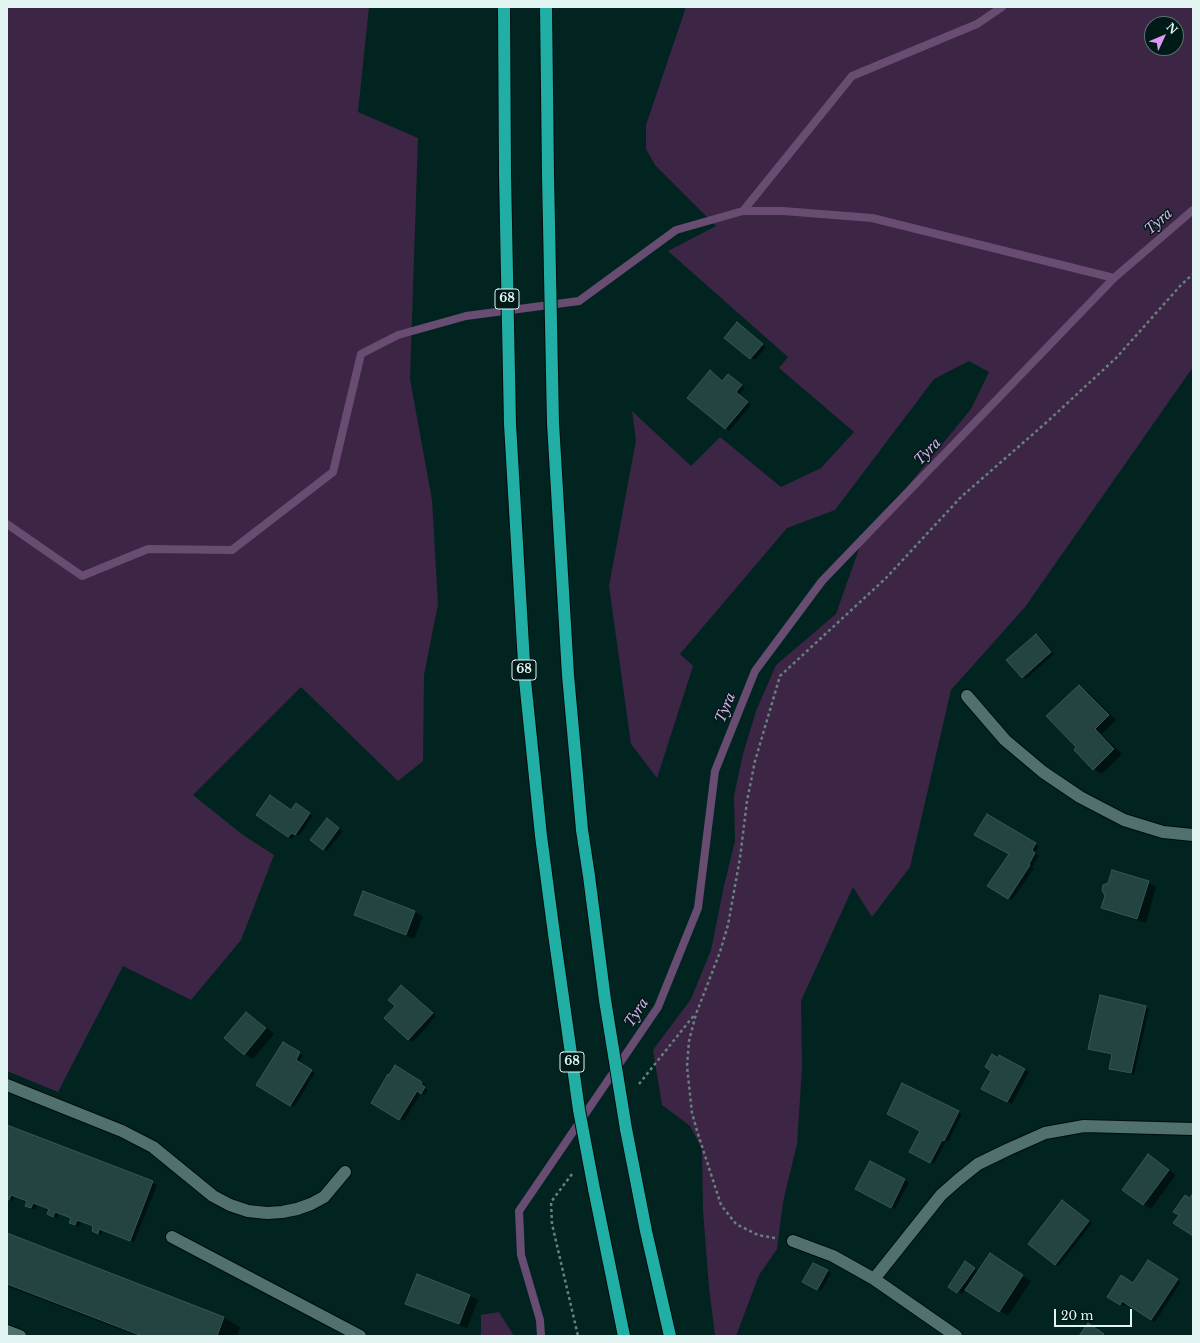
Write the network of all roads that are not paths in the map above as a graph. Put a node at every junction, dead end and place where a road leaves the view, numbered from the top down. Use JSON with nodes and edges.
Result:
{"nodes":[{"id":1,"x":504,"y":7,"type":"edge"},
{"id":2,"x":546,"y":7,"type":"edge"},
{"id":3,"x":967,"y":696,"type":"dead end"},
{"id":4,"x":1193,"y":835,"type":"edge"},
{"id":5,"x":7,"y":1085,"type":"edge"},
{"id":6,"x":1193,"y":1129,"type":"edge"},
{"id":7,"x":344,"y":1172,"type":"dead end"},
{"id":8,"x":172,"y":1237,"type":"dead end"},
{"id":9,"x":793,"y":1241,"type":"road end"},
{"id":10,"x":874,"y":1279,"type":"junction"},
{"id":11,"x":7,"y":1331,"type":"edge"},
{"id":12,"x":20,"y":1336,"type":"edge"},
{"id":13,"x":360,"y":1336,"type":"edge"},
{"id":14,"x":624,"y":1336,"type":"edge"},
{"id":15,"x":670,"y":1336,"type":"edge"},
{"id":16,"x":956,"y":1336,"type":"edge"}],
"edges":[{"from":1,"to":14,"type":"highway","number":"68","bridge":true},
{"from":2,"to":15,"type":"highway","bridge":true},
{"from":3,"to":4,"type":"street"},
{"from":5,"to":7,"type":"street"},
{"from":6,"to":10,"type":"street"},
{"from":8,"to":13,"type":"street"},
{"from":9,"to":10,"type":"street"},
{"from":10,"to":16,"type":"street"},
{"from":11,"to":12,"type":"street"}]}
